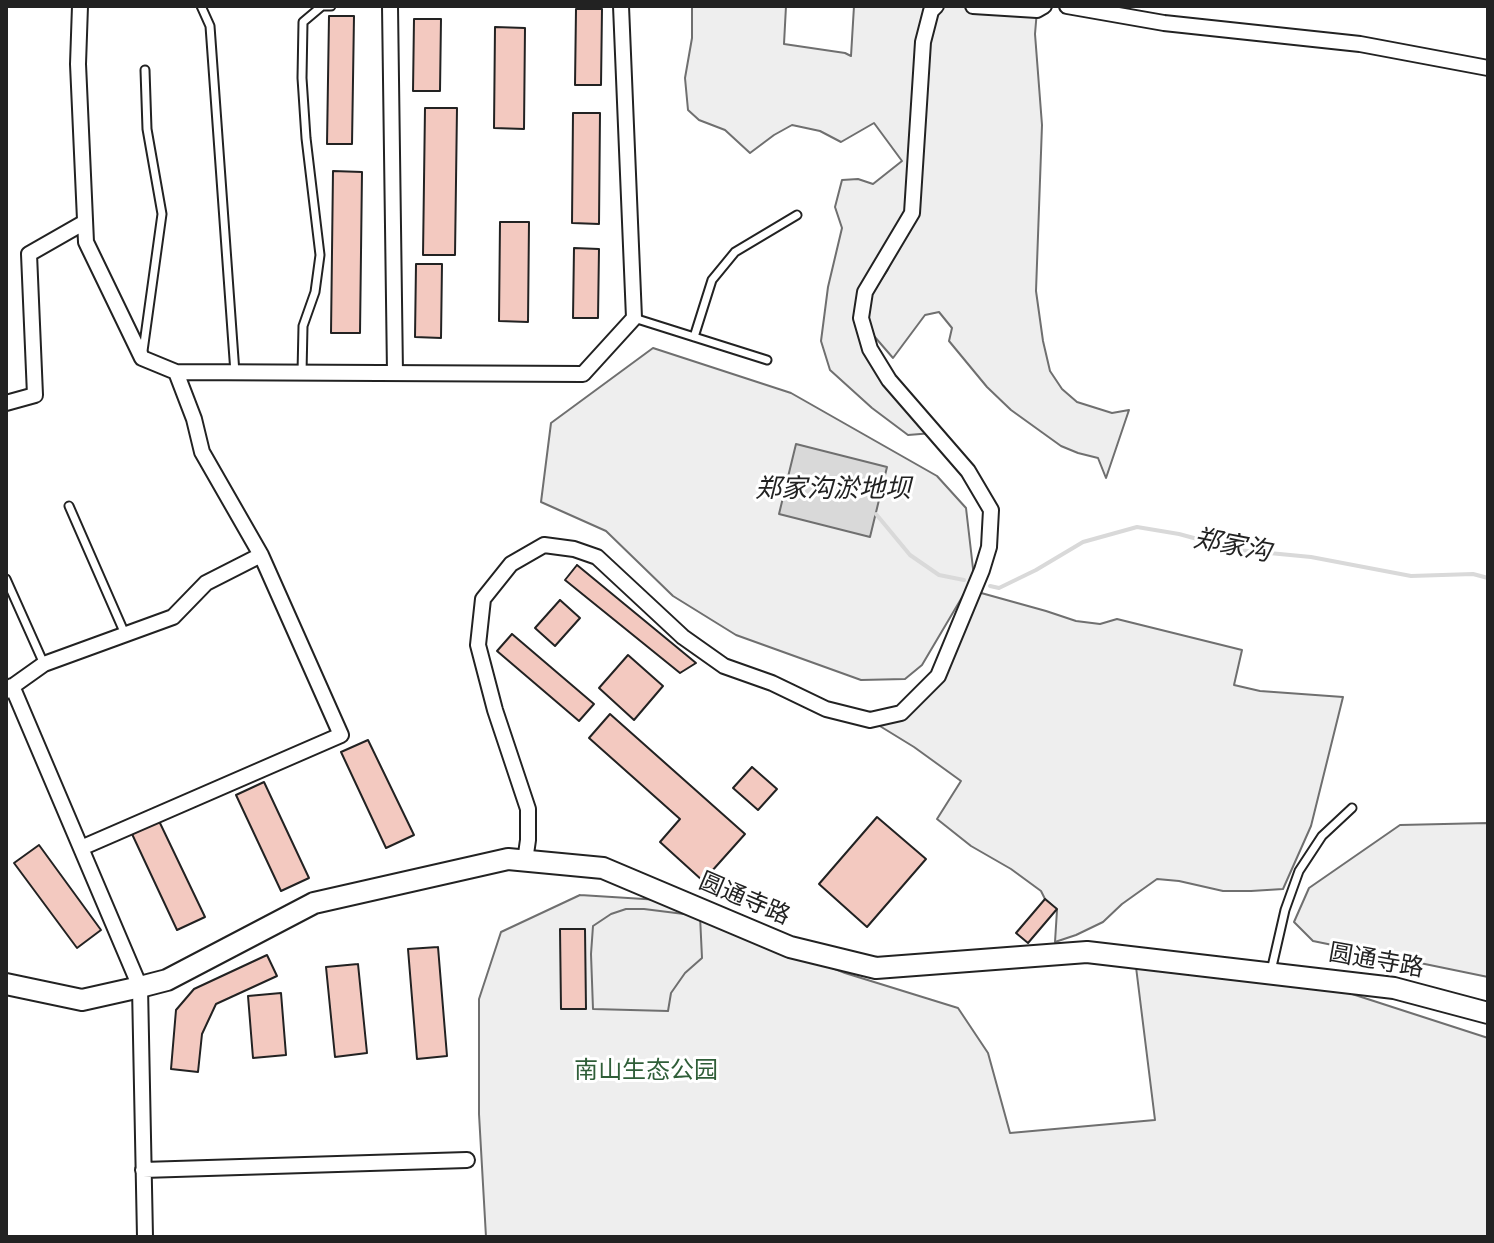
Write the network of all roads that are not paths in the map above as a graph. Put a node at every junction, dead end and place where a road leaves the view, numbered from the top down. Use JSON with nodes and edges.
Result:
{"nodes":[{"id":1,"x":80,"y":6,"type":"edge"},
{"id":2,"x":201,"y":6,"type":"edge"},
{"id":3,"x":331,"y":6,"type":"edge"},
{"id":4,"x":390,"y":6,"type":"edge"},
{"id":5,"x":621,"y":6,"type":"edge"},
{"id":6,"x":936,"y":6,"type":"edge"},
{"id":7,"x":973,"y":6,"type":"edge"},
{"id":8,"x":1044,"y":6,"type":"edge"},
{"id":9,"x":1067,"y":6,"type":"edge"},
{"id":10,"x":1488,"y":68,"type":"edge"},
{"id":11,"x":145,"y":70,"type":"dead end"},
{"id":12,"x":797,"y":215,"type":"dead end"},
{"id":13,"x":85,"y":222,"type":"junction"},
{"id":14,"x":634,"y":318,"type":"junction"},
{"id":15,"x":694,"y":337,"type":"junction"},
{"id":16,"x":142,"y":358,"type":"junction"},
{"id":17,"x":767,"y":360,"type":"dead end"},
{"id":18,"x":176,"y":372,"type":"junction"},
{"id":19,"x":235,"y":373,"type":"junction"},
{"id":20,"x":302,"y":373,"type":"junction"},
{"id":21,"x":395,"y":373,"type":"junction"},
{"id":22,"x":6,"y":403,"type":"edge"},
{"id":23,"x":69,"y":506,"type":"dead end"},
{"id":24,"x":261,"y":555,"type":"junction"},
{"id":25,"x":6,"y":579,"type":"edge"},
{"id":26,"x":125,"y":634,"type":"junction"},
{"id":27,"x":44,"y":664,"type":"junction"},
{"id":28,"x":9,"y":688,"type":"edge"},
{"id":29,"x":1352,"y":808,"type":"dead end"},
{"id":30,"x":81,"y":848,"type":"junction"},
{"id":31,"x":525,"y":861,"type":"junction"},
{"id":32,"x":1271,"y":973,"type":"junction"},
{"id":33,"x":6,"y":984,"type":"edge"},
{"id":34,"x":140,"y":987,"type":"junction"},
{"id":35,"x":1488,"y":1013,"type":"edge"},
{"id":36,"x":467,"y":1160,"type":"dead end"},
{"id":37,"x":143,"y":1170,"type":"junction"},
{"id":38,"x":145,"y":1237,"type":"edge"}],
"edges":[{"from":1,"to":13,"type":"street"},
{"from":2,"to":19,"type":"lane"},
{"from":3,"to":20,"type":"lane"},
{"from":4,"to":21,"type":"street"},
{"from":5,"to":14,"type":"street"},
{"from":6,"to":31,"type":"street"},
{"from":7,"to":8,"type":"street"},
{"from":9,"to":10,"type":"street"},
{"from":11,"to":16,"type":"lane"},
{"from":12,"to":15,"type":"lane"},
{"from":13,"to":16,"type":"street"},
{"from":13,"to":22,"type":"street"},
{"from":14,"to":15,"type":"lane"},
{"from":14,"to":21,"type":"street"},
{"from":15,"to":17,"type":"lane"},
{"from":16,"to":18,"type":"street"},
{"from":18,"to":19,"type":"street"},
{"from":18,"to":24,"type":"street"},
{"from":19,"to":20,"type":"street"},
{"from":20,"to":21,"type":"street"},
{"from":23,"to":26,"type":"lane"},
{"from":24,"to":26,"type":"street"},
{"from":24,"to":30,"type":"street"},
{"from":25,"to":27,"type":"lane"},
{"from":26,"to":27,"type":"street"},
{"from":27,"to":28,"type":"street"},
{"from":28,"to":30,"type":"street"},
{"from":29,"to":32,"type":"lane"},
{"from":30,"to":34,"type":"street"},
{"from":31,"to":32,"type":"street","name":"圆通寺路"},
{"from":31,"to":34,"type":"street","name":"圆通寺路"},
{"from":32,"to":35,"type":"street","name":"圆通寺路"},
{"from":33,"to":34,"type":"street","name":"圆通寺路"},
{"from":34,"to":37,"type":"street"},
{"from":36,"to":37,"type":"street"},
{"from":37,"to":38,"type":"street"}]}
